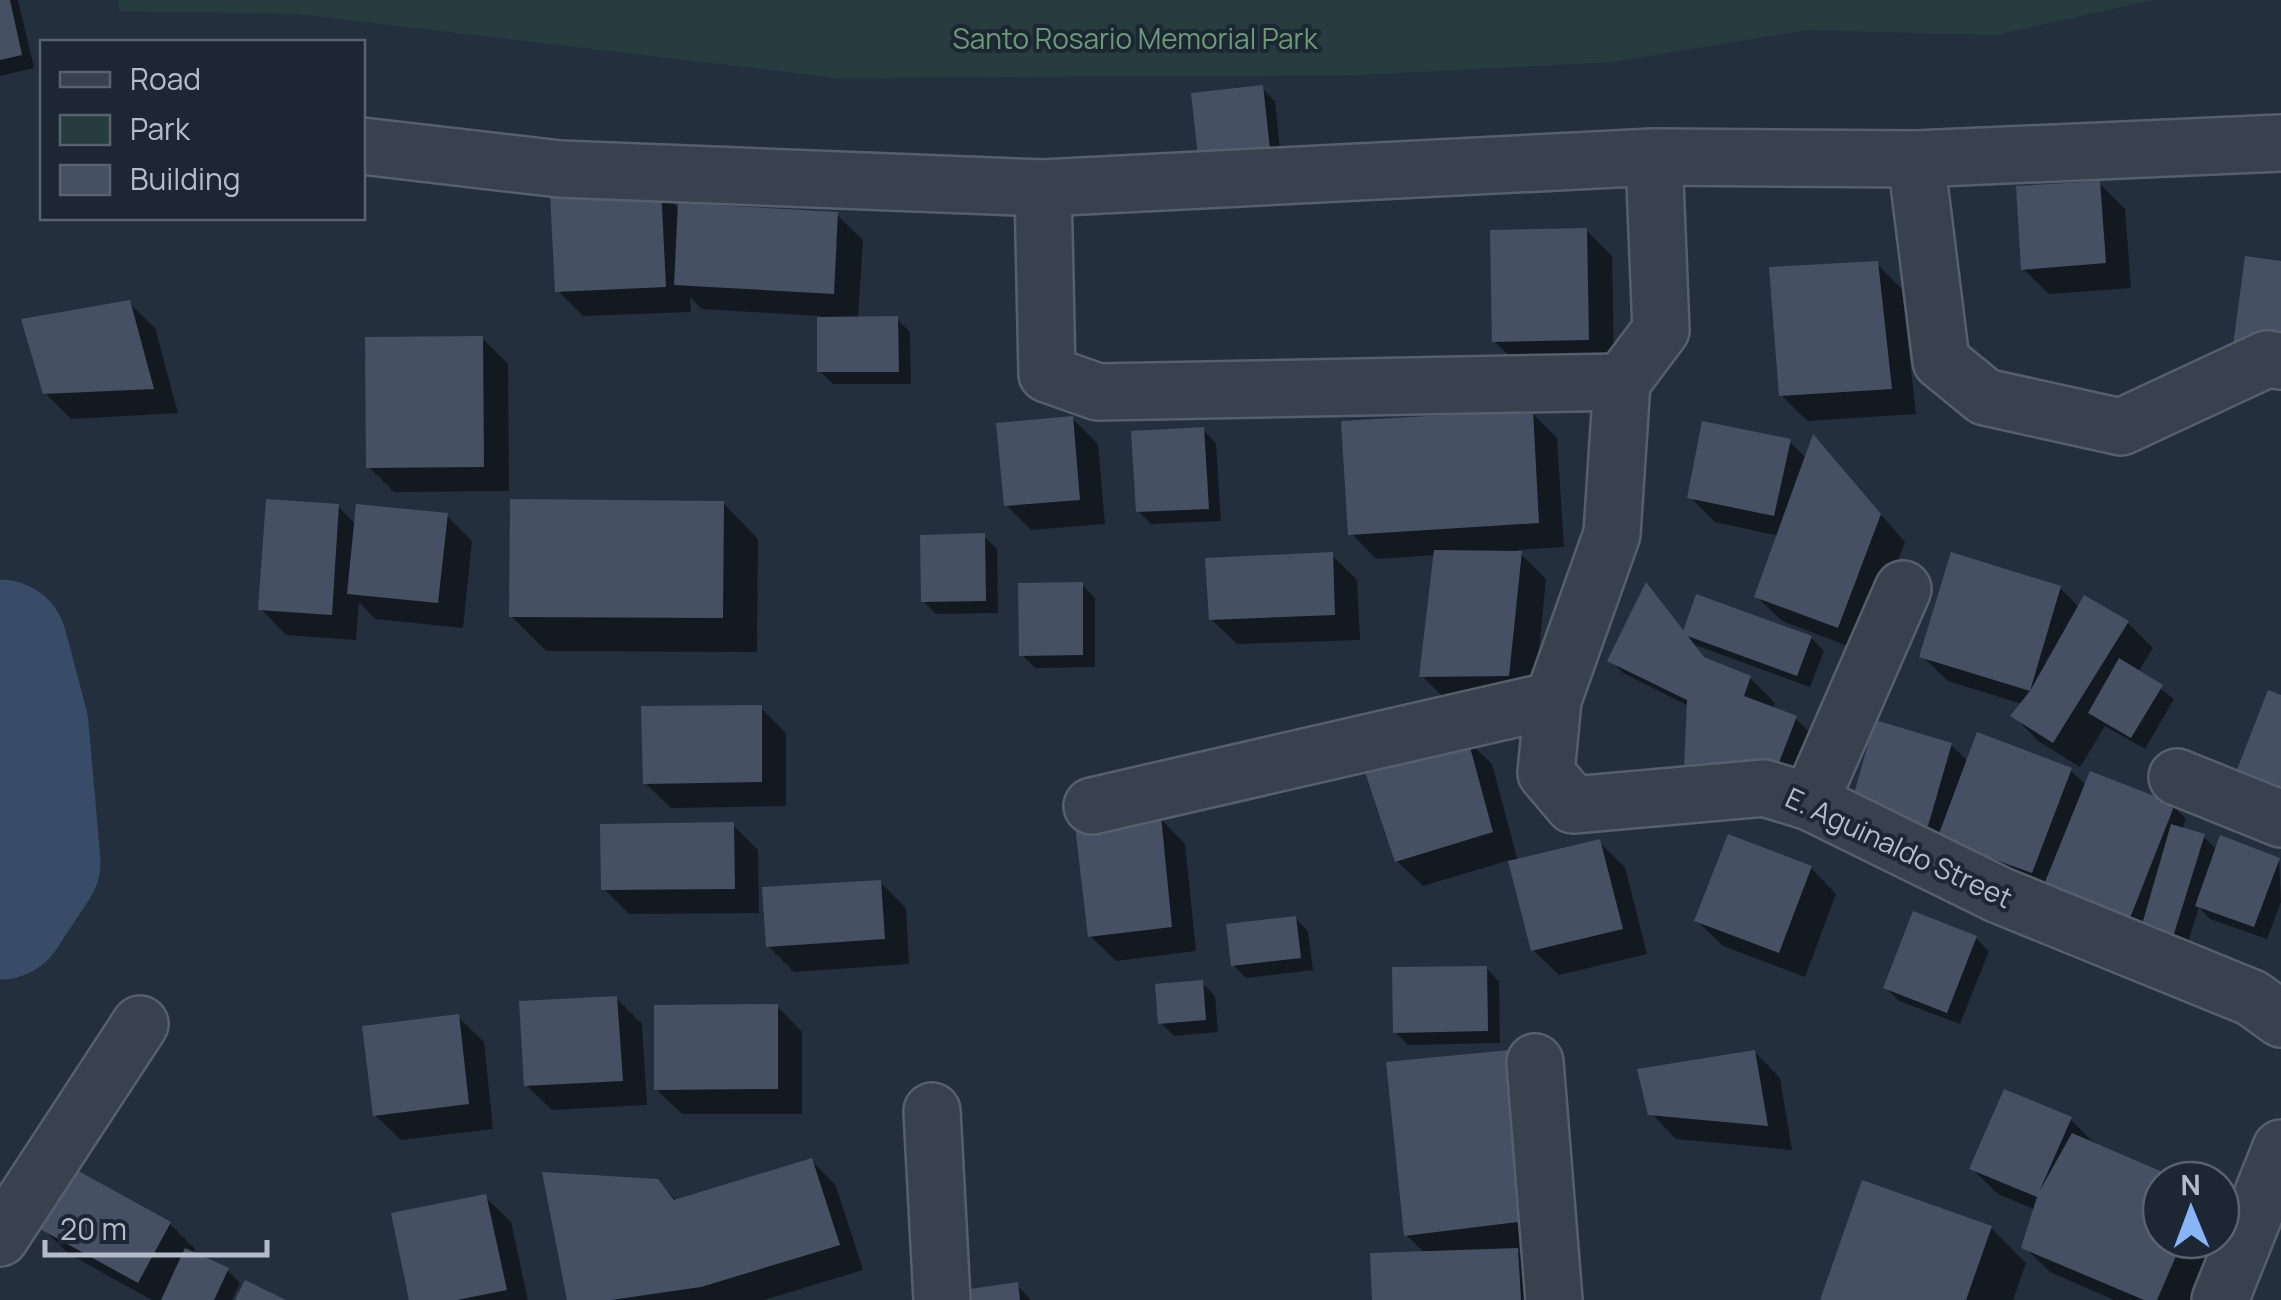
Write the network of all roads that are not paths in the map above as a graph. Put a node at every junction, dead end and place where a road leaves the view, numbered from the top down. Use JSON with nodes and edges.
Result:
{"nodes":[{"id":1,"x":2281,"y":144,"type":"edge"},
{"id":2,"x":365,"y":146,"type":"edge"},
{"id":3,"x":1654,"y":158,"type":"junction"},
{"id":4,"x":1916,"y":159,"type":"junction"},
{"id":5,"x":1042,"y":188,"type":"junction"},
{"id":6,"x":2281,"y":361,"type":"edge"},
{"id":7,"x":1622,"y":382,"type":"junction"},
{"id":8,"x":1903,"y":589,"type":"dead end"},
{"id":9,"x":1553,"y":700,"type":"junction"},
{"id":10,"x":2177,"y":777,"type":"dead end"},
{"id":11,"x":1810,"y":802,"type":"junction"},
{"id":12,"x":1092,"y":806,"type":"dead end"},
{"id":13,"x":2281,"y":819,"type":"edge"},
{"id":14,"x":2281,"y":1019,"type":"edge"},
{"id":15,"x":140,"y":1024,"type":"dead end"},
{"id":16,"x":1536,"y":1062,"type":"dead end"},
{"id":17,"x":932,"y":1111,"type":"dead end"},
{"id":18,"x":2281,"y":1148,"type":"edge"},
{"id":19,"x":0,"y":1238,"type":"edge"},
{"id":20,"x":942,"y":1300,"type":"edge"},
{"id":21,"x":1554,"y":1300,"type":"edge"},
{"id":22,"x":2220,"y":1300,"type":"edge"}],
"edges":[{"from":1,"to":4,"type":"street"},
{"from":2,"to":5,"type":"street"},
{"from":3,"to":4,"type":"street"},
{"from":3,"to":5,"type":"street"},
{"from":3,"to":7,"type":"street"},
{"from":4,"to":6,"type":"street"},
{"from":5,"to":7,"type":"street"},
{"from":7,"to":9,"type":"street","name":"E. Aguinaldo Street"},
{"from":8,"to":11,"type":"street"},
{"from":9,"to":11,"type":"street","name":"E. Aguinaldo Street"},
{"from":9,"to":12,"type":"street"},
{"from":10,"to":13,"type":"street"},
{"from":11,"to":14,"type":"street","name":"E. Aguinaldo Street"},
{"from":15,"to":19,"type":"street"},
{"from":16,"to":21,"type":"street"},
{"from":17,"to":20,"type":"street"},
{"from":18,"to":22,"type":"street"}]}
